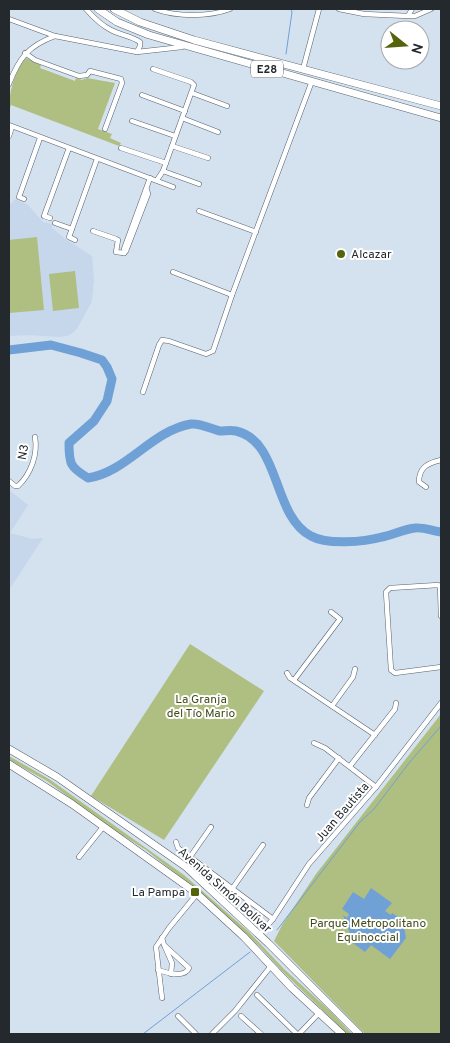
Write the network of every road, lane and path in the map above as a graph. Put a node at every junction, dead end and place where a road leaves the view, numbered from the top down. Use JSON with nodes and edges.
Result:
{"nodes":[{"id":1,"x":86,"y":9,"type":"edge"},
{"id":2,"x":98,"y":9,"type":"edge"},
{"id":3,"x":114,"y":9,"type":"edge"},
{"id":4,"x":155,"y":9,"type":"edge"},
{"id":5,"x":230,"y":9,"type":"edge"},
{"id":6,"x":319,"y":9,"type":"edge"},
{"id":7,"x":339,"y":9,"type":"edge"},
{"id":8,"x":380,"y":9,"type":"edge"},
{"id":9,"x":412,"y":9,"type":"edge"},
{"id":10,"x":431,"y":9,"type":"edge"},
{"id":11,"x":385,"y":14,"type":"junction"},
{"id":12,"x":408,"y":16,"type":"junction"},
{"id":13,"x":9,"y":19,"type":"edge"},
{"id":14,"x":55,"y":36,"type":"junction"},
{"id":15,"x":186,"y":46,"type":"junction"},
{"id":16,"x":137,"y":52,"type":"junction"},
{"id":17,"x":25,"y":54,"type":"junction"},
{"id":18,"x":274,"y":61,"type":"junction"},
{"id":19,"x":153,"y":69,"type":"dead end"},
{"id":20,"x":303,"y":69,"type":"junction"},
{"id":21,"x":271,"y":70,"type":"junction"},
{"id":22,"x":312,"y":82,"type":"junction"},
{"id":23,"x":9,"y":84,"type":"edge"},
{"id":24,"x":192,"y":93,"type":"junction"},
{"id":25,"x":142,"y":95,"type":"dead end"},
{"id":26,"x":228,"y":106,"type":"dead end"},
{"id":27,"x":441,"y":106,"type":"edge"},
{"id":28,"x":185,"y":111,"type":"junction"},
{"id":29,"x":182,"y":118,"type":"junction"},
{"id":30,"x":441,"y":118,"type":"edge"},
{"id":31,"x":132,"y":121,"type":"dead end"},
{"id":32,"x":10,"y":126,"type":"edge"},
{"id":33,"x":105,"y":129,"type":"dead end"},
{"id":34,"x":218,"y":132,"type":"dead end"},
{"id":35,"x":9,"y":136,"type":"edge"},
{"id":36,"x":176,"y":136,"type":"junction"},
{"id":37,"x":40,"y":138,"type":"junction"},
{"id":38,"x":172,"y":146,"type":"junction"},
{"id":39,"x":69,"y":148,"type":"junction"},
{"id":40,"x":121,"y":148,"type":"dead end"},
{"id":41,"x":208,"y":158,"type":"dead end"},
{"id":42,"x":97,"y":159,"type":"junction"},
{"id":43,"x":166,"y":163,"type":"junction"},
{"id":44,"x":163,"y":171,"type":"junction"},
{"id":45,"x":150,"y":178,"type":"junction"},
{"id":46,"x":157,"y":180,"type":"junction"},
{"id":47,"x":199,"y":184,"type":"dead end"},
{"id":48,"x":173,"y":187,"type":"dead end"},
{"id":49,"x":24,"y":199,"type":"dead end"},
{"id":50,"x":199,"y":211,"type":"dead end"},
{"id":51,"x":50,"y":218,"type":"dead end"},
{"id":52,"x":55,"y":223,"type":"dead end"},
{"id":53,"x":72,"y":230,"type":"junction"},
{"id":54,"x":93,"y":231,"type":"dead end"},
{"id":55,"x":256,"y":232,"type":"junction"},
{"id":56,"x":75,"y":240,"type":"dead end"},
{"id":57,"x":172,"y":272,"type":"dead end"},
{"id":58,"x":232,"y":295,"type":"junction"},
{"id":59,"x":143,"y":392,"type":"dead end"},
{"id":60,"x":35,"y":437,"type":"dead end"},
{"id":61,"x":441,"y":460,"type":"edge"},
{"id":62,"x":9,"y":481,"type":"edge"},
{"id":63,"x":426,"y":487,"type":"dead end"},
{"id":64,"x":332,"y":612,"type":"dead end"},
{"id":65,"x":441,"y":616,"type":"edge"},
{"id":66,"x":441,"y":667,"type":"edge"},
{"id":67,"x":355,"y":669,"type":"dead end"},
{"id":68,"x":287,"y":673,"type":"dead end"},
{"id":69,"x":294,"y":680,"type":"junction"},
{"id":70,"x":396,"y":703,"type":"dead end"},
{"id":71,"x":441,"y":703,"type":"edge"},
{"id":72,"x":332,"y":706,"type":"junction"},
{"id":73,"x":376,"y":735,"type":"junction"},
{"id":74,"x":314,"y":743,"type":"dead end"},
{"id":75,"x":9,"y":749,"type":"edge"},
{"id":76,"x":339,"y":758,"type":"junction"},
{"id":77,"x":9,"y":764,"type":"edge"},
{"id":78,"x":350,"y":766,"type":"junction"},
{"id":79,"x":376,"y":787,"type":"junction"},
{"id":80,"x":307,"y":805,"type":"dead end"},
{"id":81,"x":103,"y":827,"type":"junction"},
{"id":82,"x":211,"y":827,"type":"dead end"},
{"id":83,"x":176,"y":842,"type":"dead end"},
{"id":84,"x":263,"y":845,"type":"dead end"},
{"id":85,"x":190,"y":856,"type":"junction"},
{"id":86,"x":79,"y":857,"type":"dead end"},
{"id":87,"x":232,"y":888,"type":"junction"},
{"id":88,"x":197,"y":894,"type":"junction"},
{"id":89,"x":273,"y":920,"type":"junction"},
{"id":90,"x":260,"y":935,"type":"junction"},
{"id":91,"x":162,"y":938,"type":"junction"},
{"id":92,"x":164,"y":945,"type":"junction"},
{"id":93,"x":271,"y":966,"type":"junction"},
{"id":94,"x":158,"y":970,"type":"junction"},
{"id":95,"x":171,"y":974,"type":"junction"},
{"id":96,"x":257,"y":995,"type":"dead end"},
{"id":97,"x":162,"y":998,"type":"dead end"},
{"id":98,"x":320,"y":1012,"type":"junction"},
{"id":99,"x":178,"y":1016,"type":"dead end"},
{"id":100,"x":241,"y":1016,"type":"dead end"},
{"id":101,"x":196,"y":1034,"type":"edge"},
{"id":102,"x":212,"y":1034,"type":"edge"},
{"id":103,"x":261,"y":1034,"type":"edge"},
{"id":104,"x":298,"y":1034,"type":"edge"},
{"id":105,"x":342,"y":1034,"type":"edge"},
{"id":106,"x":359,"y":1034,"type":"edge"}],
"edges":[{"from":1,"to":16,"type":"street"},
{"from":2,"to":15,"type":"main road","number":"E28"},
{"from":3,"to":18,"type":"main road","number":"E28"},
{"from":4,"to":5,"type":"street"},
{"from":6,"to":20,"type":"street"},
{"from":7,"to":11,"type":"street"},
{"from":8,"to":11,"type":"street"},
{"from":9,"to":12,"type":"street"},
{"from":10,"to":12,"type":"street"},
{"from":11,"to":12,"type":"street"},
{"from":13,"to":14,"type":"street"},
{"from":14,"to":16,"type":"street"},
{"from":14,"to":17,"type":"street"},
{"from":15,"to":16,"type":"street"},
{"from":15,"to":21,"type":"main road","number":"E28"},
{"from":17,"to":23,"type":"street"},
{"from":17,"to":33,"type":"street"},
{"from":18,"to":20,"type":"main road","number":"E28"},
{"from":18,"to":21,"type":"main road"},
{"from":19,"to":24,"type":"street"},
{"from":20,"to":27,"type":"main road","number":"E28"},
{"from":21,"to":22,"type":"main road","number":"E28"},
{"from":22,"to":30,"type":"main road","number":"E28"},
{"from":22,"to":55,"type":"street"},
{"from":24,"to":26,"type":"street"},
{"from":24,"to":28,"type":"street"},
{"from":25,"to":28,"type":"street"},
{"from":28,"to":29,"type":"street"},
{"from":29,"to":34,"type":"street"},
{"from":29,"to":36,"type":"street"},
{"from":31,"to":36,"type":"street"},
{"from":32,"to":35,"type":"street"},
{"from":32,"to":37,"type":"street"},
{"from":36,"to":38,"type":"street"},
{"from":37,"to":39,"type":"street"},
{"from":37,"to":49,"type":"street"},
{"from":38,"to":41,"type":"street"},
{"from":38,"to":43,"type":"street"},
{"from":39,"to":42,"type":"street"},
{"from":39,"to":51,"type":"street"},
{"from":40,"to":43,"type":"street"},
{"from":42,"to":45,"type":"street"},
{"from":42,"to":53,"type":"street"},
{"from":43,"to":44,"type":"street"},
{"from":44,"to":46,"type":"street"},
{"from":44,"to":47,"type":"street"},
{"from":45,"to":46,"type":"street"},
{"from":45,"to":54,"type":"street"},
{"from":46,"to":48,"type":"street"},
{"from":50,"to":55,"type":"street"},
{"from":52,"to":53,"type":"street"},
{"from":53,"to":56,"type":"street"},
{"from":55,"to":58,"type":"street"},
{"from":57,"to":58,"type":"street"},
{"from":58,"to":59,"type":"street"},
{"from":60,"to":62,"type":"street","name":"N3"},
{"from":61,"to":63,"type":"street"},
{"from":64,"to":69,"type":"street"},
{"from":65,"to":66,"type":"street"},
{"from":67,"to":72,"type":"street"},
{"from":68,"to":69,"type":"street"},
{"from":69,"to":72,"type":"street"},
{"from":70,"to":73,"type":"street"},
{"from":71,"to":79,"type":"street","name":"Juan Bautista"},
{"from":72,"to":73,"type":"street"},
{"from":73,"to":78,"type":"street"},
{"from":74,"to":76,"type":"street"},
{"from":75,"to":90,"type":"main road","name":"Avenida Simón Bolívar"},
{"from":76,"to":78,"type":"street"},
{"from":76,"to":80,"type":"street"},
{"from":77,"to":81,"type":"main road","name":"Avenida Simón Bolívar"},
{"from":78,"to":79,"type":"street"},
{"from":79,"to":89,"type":"street","name":"Juan Bautista"},
{"from":81,"to":86,"type":"street"},
{"from":81,"to":88,"type":"main road","name":"Avenida Simón Bolívar"},
{"from":82,"to":85,"type":"street"},
{"from":83,"to":85,"type":"street"},
{"from":84,"to":87,"type":"street"},
{"from":85,"to":87,"type":"street"},
{"from":87,"to":89,"type":"street"},
{"from":88,"to":91,"type":"street"},
{"from":88,"to":93,"type":"main road","name":"Avenida Simón Bolívar"},
{"from":89,"to":90,"type":"street","name":"Juan Bautista"},
{"from":90,"to":106,"type":"main road","name":"Avenida Simón Bolívar"},
{"from":91,"to":92,"type":"street"},
{"from":91,"to":94,"type":"street"},
{"from":92,"to":95,"type":"street"},
{"from":92,"to":95,"type":"street"},
{"from":93,"to":98,"type":"main road","name":"Avenida Simón Bolívar"},
{"from":93,"to":102,"type":"street"},
{"from":94,"to":95,"type":"street"},
{"from":94,"to":97,"type":"street"},
{"from":96,"to":104,"type":"street"},
{"from":98,"to":104,"type":"street"},
{"from":98,"to":105,"type":"main road","name":"Avenida Simón Bolívar"},
{"from":99,"to":101,"type":"street"},
{"from":100,"to":103,"type":"street"}]}
